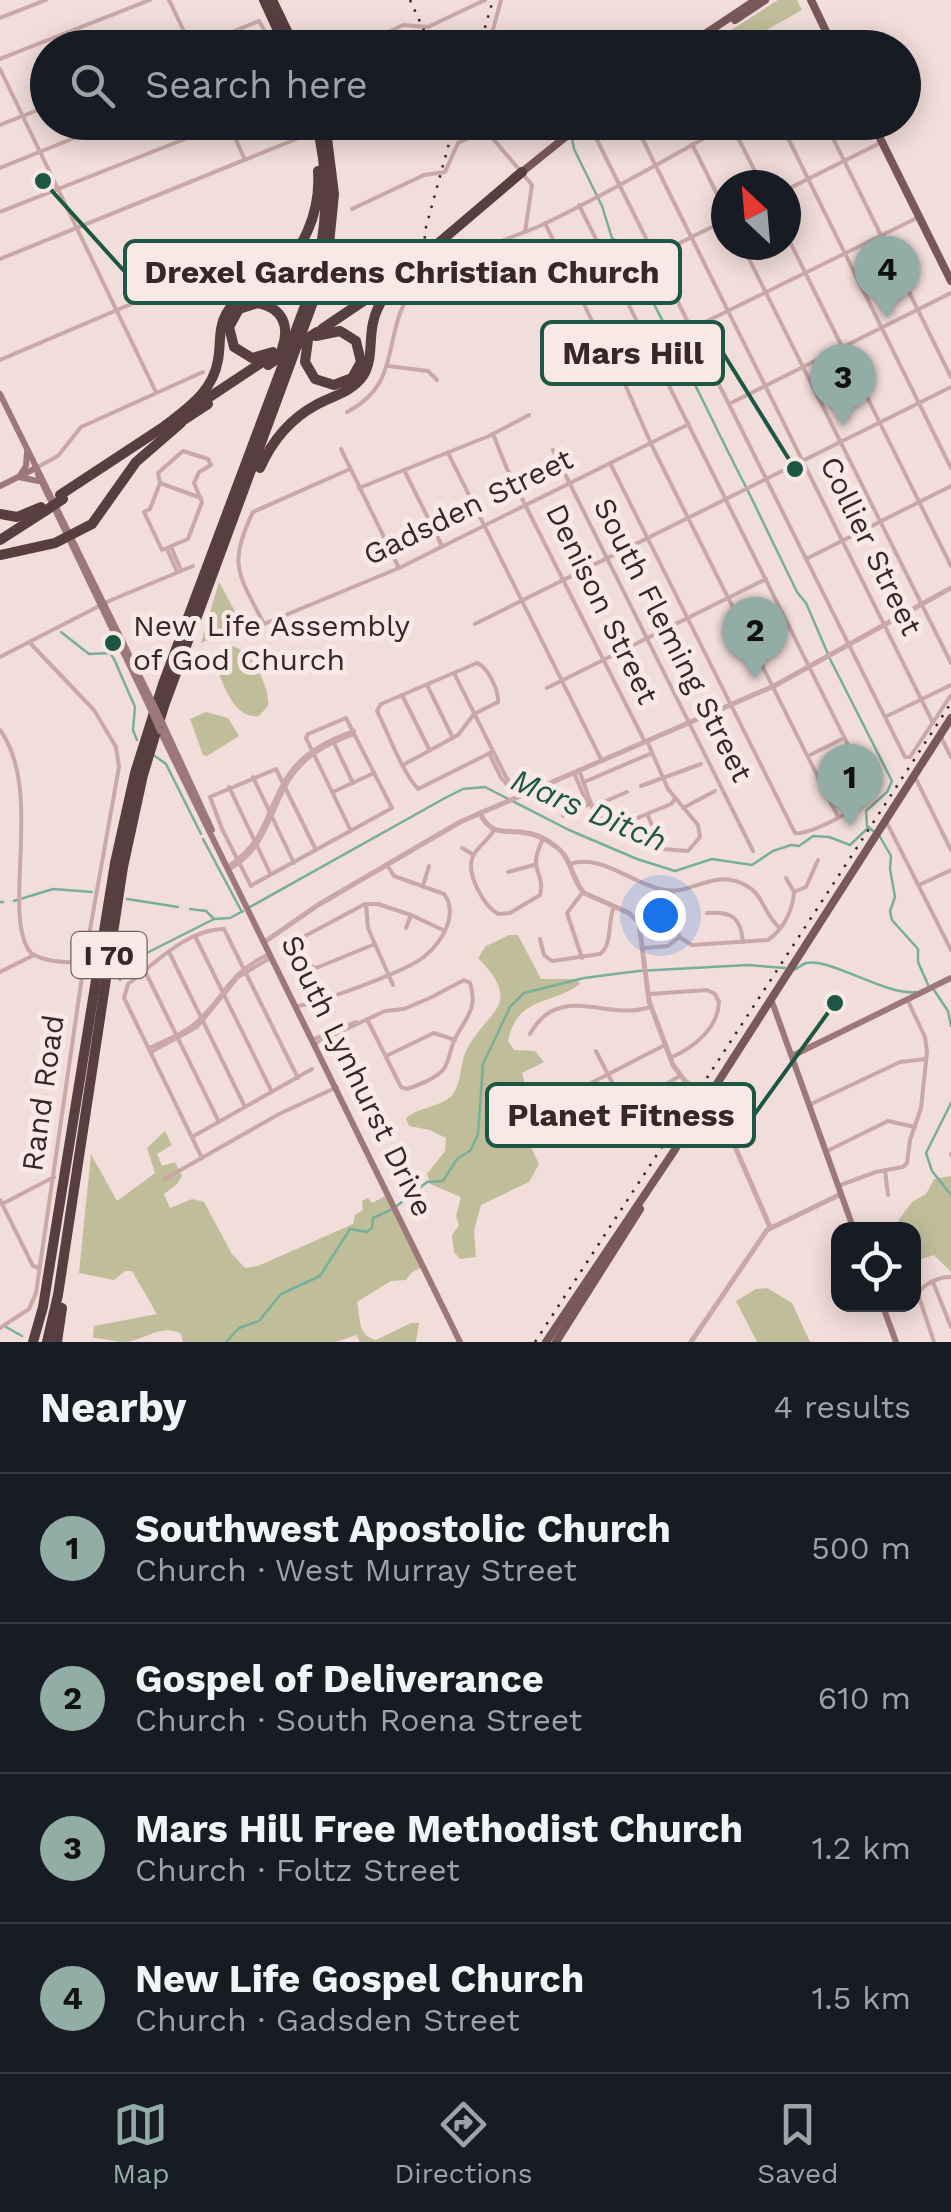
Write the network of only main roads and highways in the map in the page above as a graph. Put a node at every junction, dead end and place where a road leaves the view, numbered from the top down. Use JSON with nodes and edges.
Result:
{"nodes":[{"id":1,"x":264,"y":0,"type":"edge"},
{"id":2,"x":272,"y":0,"type":"edge"},
{"id":3,"x":756,"y":0,"type":"edge"},
{"id":4,"x":765,"y":0,"type":"edge"},
{"id":5,"x":810,"y":0,"type":"edge"},
{"id":6,"x":278,"y":30,"type":"edge"},
{"id":7,"x":286,"y":30,"type":"edge"},
{"id":8,"x":711,"y":30,"type":"edge"},
{"id":9,"x":721,"y":30,"type":"edge"},
{"id":10,"x":825,"y":30,"type":"edge"},
{"id":11,"x":316,"y":140,"type":"edge"},
{"id":12,"x":317,"y":140,"type":"edge"},
{"id":13,"x":328,"y":140,"type":"edge"},
{"id":14,"x":555,"y":140,"type":"edge"},
{"id":15,"x":560,"y":140,"type":"edge"},
{"id":16,"x":881,"y":140,"type":"edge"},
{"id":17,"x":521,"y":170,"type":"junction"},
{"id":18,"x":330,"y":240,"type":"junction"},
{"id":19,"x":413,"y":265,"type":"junction"},
{"id":20,"x":951,"y":281,"type":"edge"},
{"id":21,"x":315,"y":333,"type":"junction"},
{"id":22,"x":274,"y":355,"type":"junction"},
{"id":23,"x":0,"y":394,"type":"edge"},
{"id":24,"x":185,"y":419,"type":"junction"},
{"id":25,"x":166,"y":426,"type":"junction"},
{"id":26,"x":27,"y":450,"type":"junction"},
{"id":27,"x":36,"y":468,"type":"junction"},
{"id":28,"x":19,"y":477,"type":"junction"},
{"id":29,"x":39,"y":482,"type":"junction"},
{"id":30,"x":0,"y":486,"type":"edge"},
{"id":31,"x":236,"y":490,"type":"junction"},
{"id":32,"x":61,"y":497,"type":"junction"},
{"id":33,"x":44,"y":508,"type":"junction"},
{"id":34,"x":0,"y":514,"type":"edge"},
{"id":35,"x":0,"y":537,"type":"edge"},
{"id":36,"x":70,"y":540,"type":"junction"},
{"id":37,"x":0,"y":555,"type":"edge"},
{"id":38,"x":215,"y":567,"type":"junction"},
{"id":39,"x":102,"y":604,"type":"junction"},
{"id":40,"x":951,"y":718,"type":"edge"},
{"id":41,"x":951,"y":978,"type":"edge"},
{"id":42,"x":771,"y":999,"type":"junction"},
{"id":43,"x":792,"y":1056,"type":"junction"},
{"id":44,"x":85,"y":1114,"type":"junction"},
{"id":45,"x":672,"y":1154,"type":"junction"},
{"id":46,"x":851,"y":1222,"type":"edge"},
{"id":47,"x":44,"y":1267,"type":"junction"},
{"id":48,"x":885,"y":1312,"type":"edge"},
{"id":49,"x":26,"y":1342,"type":"edge"},
{"id":50,"x":33,"y":1342,"type":"edge"},
{"id":51,"x":46,"y":1342,"type":"edge"},
{"id":52,"x":57,"y":1342,"type":"edge"},
{"id":53,"x":460,"y":1342,"type":"edge"},
{"id":54,"x":546,"y":1342,"type":"edge"},
{"id":55,"x":556,"y":1342,"type":"edge"},
{"id":56,"x":896,"y":1342,"type":"edge"}],
"edges":[{"from":1,"to":6,"type":"highway"},
{"from":2,"to":7,"type":"highway"},
{"from":3,"to":8,"type":"main road"},
{"from":4,"to":9,"type":"main road"},
{"from":5,"to":10,"type":"main road"},
{"from":11,"to":25,"type":"highway"},
{"from":12,"to":31,"type":"highway","number":"I 70"},
{"from":13,"to":18,"type":"highway","number":"I 70"},
{"from":14,"to":17,"type":"main road"},
{"from":15,"to":17,"type":"main road"},
{"from":16,"to":20,"type":"main road"},
{"from":17,"to":19,"type":"highway"},
{"from":17,"to":21,"type":"highway"},
{"from":18,"to":21,"type":"highway"},
{"from":18,"to":38,"type":"highway","number":"I 70"},
{"from":19,"to":21,"type":"highway"},
{"from":19,"to":38,"type":"highway"},
{"from":21,"to":22,"type":"highway","bridge":true},
{"from":21,"to":22,"type":"highway","bridge":true},
{"from":22,"to":24,"type":"highway"},
{"from":22,"to":25,"type":"highway"},
{"from":22,"to":31,"type":"highway"},
{"from":23,"to":26,"type":"main road","name":"South Lynhurst Drive"},
{"from":24,"to":32,"type":"highway"},
{"from":24,"to":36,"type":"highway"},
{"from":25,"to":32,"type":"highway"},
{"from":26,"to":27,"type":"main road","name":"South Lynhurst Drive"},
{"from":26,"to":28,"type":"main road"},
{"from":27,"to":28,"type":"main road"},
{"from":27,"to":29,"type":"main road","name":"South Lynhurst Drive"},
{"from":27,"to":36,"type":"main road","name":"South Lynhurst Drive"},
{"from":28,"to":29,"type":"main road"},
{"from":28,"to":30,"type":"main road"},
{"from":29,"to":36,"type":"main road","name":"South Lynhurst Drive"},
{"from":31,"to":47,"type":"highway","number":"I 70"},
{"from":32,"to":33,"type":"highway","bridge":true},
{"from":33,"to":34,"type":"highway"},
{"from":33,"to":35,"type":"highway"},
{"from":36,"to":37,"type":"highway"},
{"from":36,"to":39,"type":"main road","name":"South Lynhurst Drive"},
{"from":36,"to":39,"type":"main road","name":"South Lynhurst Drive"},
{"from":38,"to":44,"type":"highway","number":"I 70"},
{"from":39,"to":53,"type":"main road","name":"South Lynhurst Drive","bridge":true},
{"from":40,"to":42,"type":"main road"},
{"from":41,"to":43,"type":"main road"},
{"from":42,"to":43,"type":"main road"},
{"from":42,"to":45,"type":"main road"},
{"from":43,"to":46,"type":"main road"},
{"from":44,"to":51,"type":"highway","number":"I 70"},
{"from":44,"to":52,"type":"highway"},
{"from":45,"to":54,"type":"main road"},
{"from":45,"to":55,"type":"main road"},
{"from":47,"to":49,"type":"highway"},
{"from":47,"to":50,"type":"highway","number":"I 70"},
{"from":48,"to":56,"type":"main road"}]}
